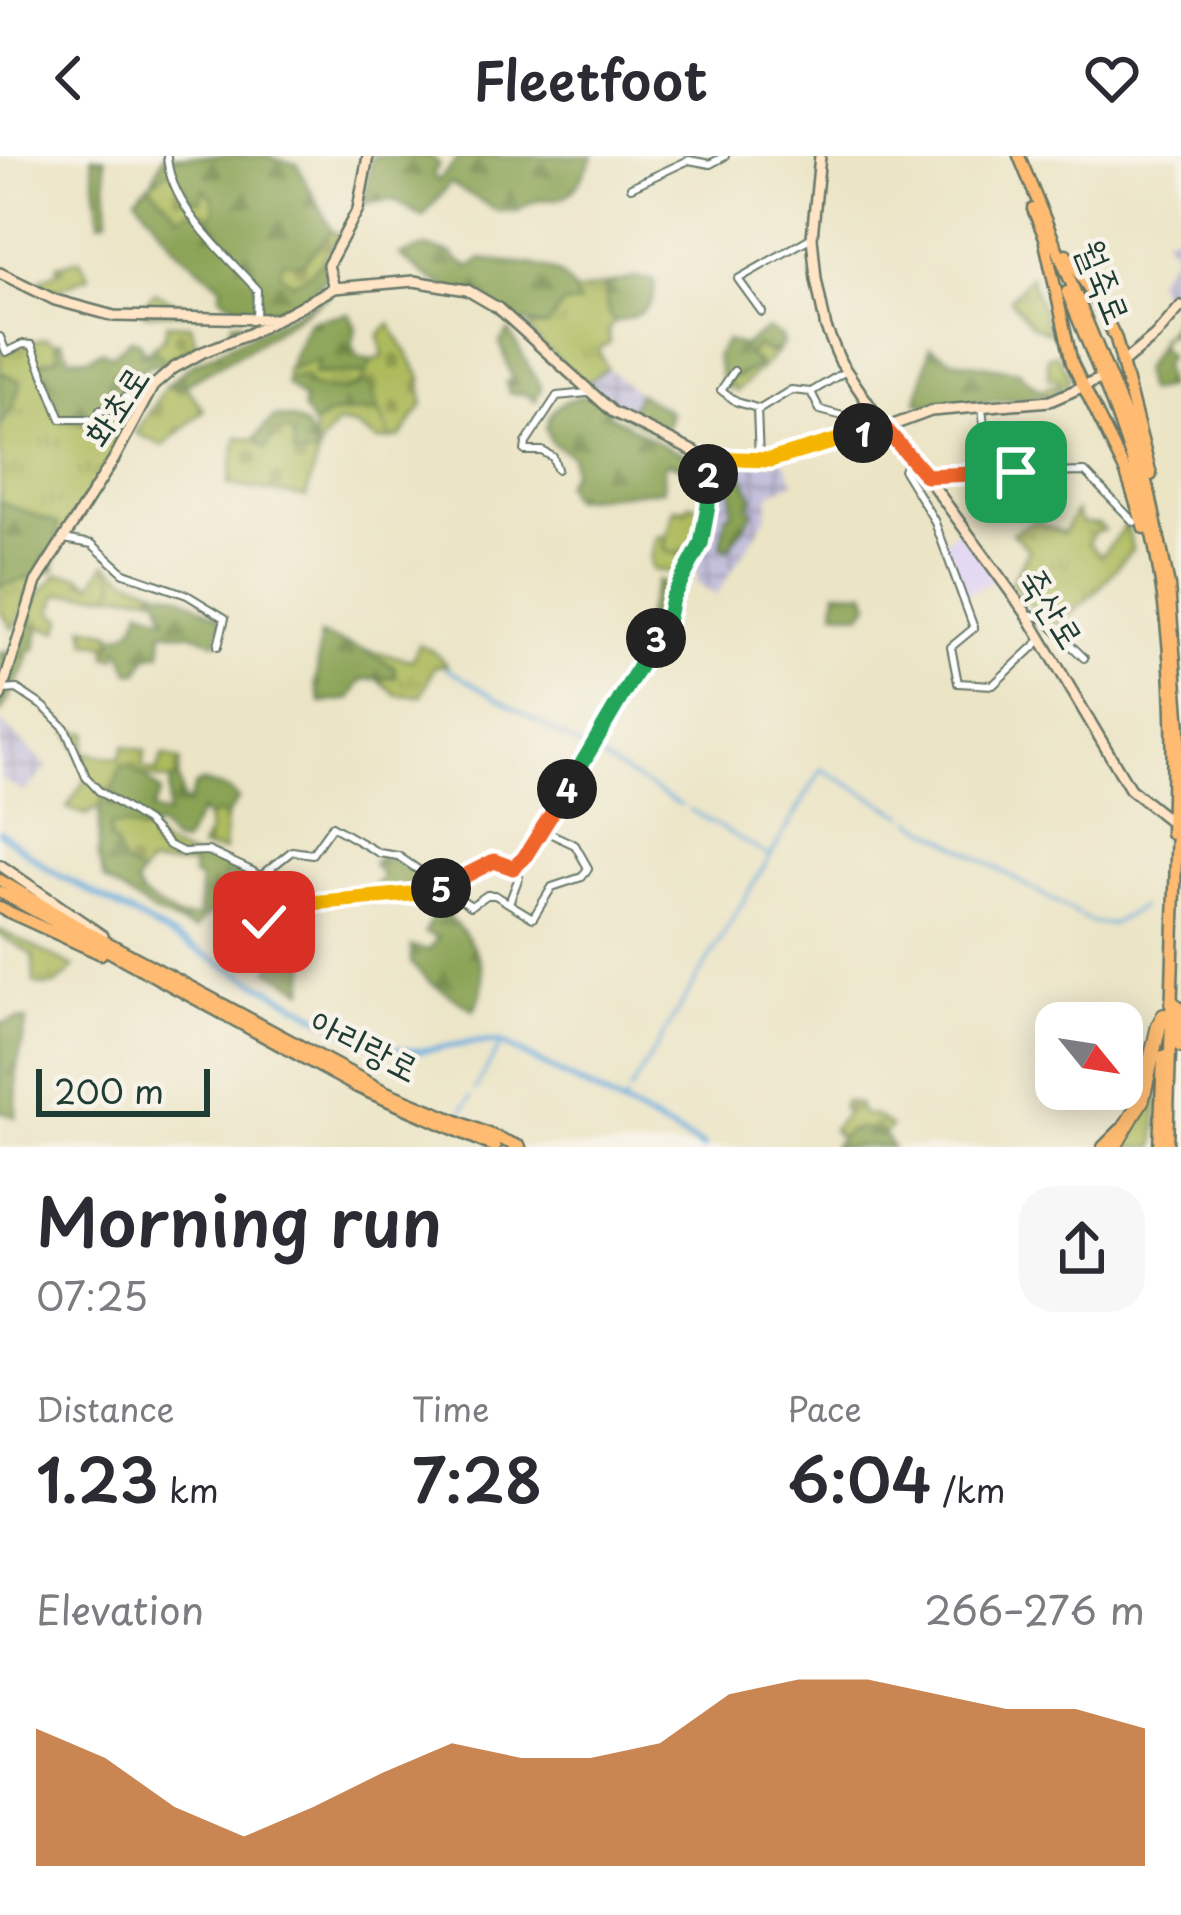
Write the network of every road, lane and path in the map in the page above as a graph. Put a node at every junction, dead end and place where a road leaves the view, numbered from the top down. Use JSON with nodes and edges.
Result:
{"nodes":[{"id":1,"x":167,"y":156,"type":"edge"},
{"id":2,"x":368,"y":156,"type":"edge"},
{"id":3,"x":725,"y":156,"type":"edge"},
{"id":4,"x":820,"y":156,"type":"edge"},
{"id":5,"x":1015,"y":156,"type":"edge"},
{"id":6,"x":631,"y":187,"type":"dead end"},
{"id":7,"x":1048,"y":223,"type":"junction"},
{"id":8,"x":812,"y":238,"type":"junction"},
{"id":9,"x":1046,"y":238,"type":"junction"},
{"id":10,"x":0,"y":273,"type":"edge"},
{"id":11,"x":334,"y":288,"type":"junction"},
{"id":12,"x":1181,"y":306,"type":"edge"},
{"id":13,"x":762,"y":312,"type":"dead end"},
{"id":14,"x":256,"y":317,"type":"junction"},
{"id":15,"x":277,"y":319,"type":"junction"},
{"id":16,"x":0,"y":337,"type":"edge"},
{"id":17,"x":1123,"y":363,"type":"junction"},
{"id":18,"x":734,"y":370,"type":"dead end"},
{"id":19,"x":846,"y":371,"type":"junction"},
{"id":20,"x":1098,"y":380,"type":"dead end"},
{"id":21,"x":1084,"y":385,"type":"junction"},
{"id":22,"x":587,"y":392,"type":"junction"},
{"id":23,"x":812,"y":392,"type":"junction"},
{"id":24,"x":139,"y":406,"type":"junction"},
{"id":25,"x":982,"y":407,"type":"junction"},
{"id":26,"x":757,"y":408,"type":"junction"},
{"id":27,"x":879,"y":429,"type":"junction"},
{"id":28,"x":910,"y":455,"type":"junction"},
{"id":29,"x":707,"y":458,"type":"junction"},
{"id":30,"x":759,"y":461,"type":"junction"},
{"id":31,"x":557,"y":470,"type":"dead end"},
{"id":32,"x":988,"y":473,"type":"junction"},
{"id":33,"x":926,"y":476,"type":"junction"},
{"id":34,"x":1150,"y":495,"type":"junction"},
{"id":35,"x":1134,"y":522,"type":"dead end"},
{"id":36,"x":1153,"y":538,"type":"junction"},
{"id":37,"x":64,"y":539,"type":"junction"},
{"id":38,"x":1026,"y":613,"type":"junction"},
{"id":39,"x":1041,"y":640,"type":"junction"},
{"id":40,"x":218,"y":646,"type":"dead end"},
{"id":41,"x":1084,"y":658,"type":"dead end"},
{"id":42,"x":2,"y":694,"type":"edge"},
{"id":43,"x":1169,"y":820,"type":"dead end"},
{"id":44,"x":543,"y":830,"type":"junction"},
{"id":45,"x":0,"y":866,"type":"edge"},
{"id":46,"x":513,"y":868,"type":"junction"},
{"id":47,"x":261,"y":876,"type":"junction"},
{"id":48,"x":0,"y":880,"type":"edge"},
{"id":49,"x":444,"y":886,"type":"junction"},
{"id":50,"x":0,"y":892,"type":"edge"},
{"id":51,"x":293,"y":898,"type":"junction"},
{"id":52,"x":509,"y":904,"type":"junction"},
{"id":53,"x":0,"y":908,"type":"edge"},
{"id":54,"x":242,"y":950,"type":"dead end"},
{"id":55,"x":116,"y":951,"type":"junction"},
{"id":56,"x":1168,"y":1009,"type":"junction"},
{"id":57,"x":1181,"y":1045,"type":"edge"},
{"id":58,"x":1135,"y":1114,"type":"junction"},
{"id":59,"x":495,"y":1147,"type":"edge"},
{"id":60,"x":520,"y":1147,"type":"edge"},
{"id":61,"x":1103,"y":1147,"type":"edge"},
{"id":62,"x":1114,"y":1147,"type":"edge"},
{"id":63,"x":1163,"y":1147,"type":"edge"}],
"edges":[{"from":1,"to":14,"type":"street"},
{"from":2,"to":11,"type":"street"},
{"from":3,"to":6,"type":"street"},
{"from":4,"to":8,"type":"street","name":"죽산로"},
{"from":5,"to":7,"type":"main road","name":"월죽로"},
{"from":5,"to":9,"type":"main road","name":"월죽로"},
{"from":7,"to":17,"type":"main road"},
{"from":7,"to":34,"type":"main road","name":"월죽로"},
{"from":8,"to":13,"type":"street"},
{"from":8,"to":19,"type":"street","name":"죽산로"},
{"from":9,"to":21,"type":"main road"},
{"from":9,"to":36,"type":"main road","name":"월죽로"},
{"from":10,"to":14,"type":"street"},
{"from":11,"to":15,"type":"street","name":"화초로"},
{"from":11,"to":22,"type":"street"},
{"from":12,"to":17,"type":"street"},
{"from":14,"to":15,"type":"street"},
{"from":15,"to":24,"type":"street","name":"화초로"},
{"from":16,"to":24,"type":"street"},
{"from":17,"to":34,"type":"main road"},
{"from":18,"to":26,"type":"street"},
{"from":19,"to":23,"type":"street"},
{"from":19,"to":27,"type":"street","name":"죽산로"},
{"from":20,"to":21,"type":"street"},
{"from":21,"to":25,"type":"street"},
{"from":21,"to":36,"type":"main road"},
{"from":22,"to":29,"type":"street"},
{"from":22,"to":31,"type":"street"},
{"from":23,"to":26,"type":"street"},
{"from":23,"to":27,"type":"street"},
{"from":24,"to":37,"type":"street","name":"화초로"},
{"from":25,"to":27,"type":"street"},
{"from":25,"to":32,"type":"street"},
{"from":26,"to":30,"type":"street"},
{"from":27,"to":28,"type":"street","name":"죽산로"},
{"from":27,"to":30,"type":"street"},
{"from":28,"to":33,"type":"street","name":"죽산로"},
{"from":28,"to":39,"type":"street"},
{"from":29,"to":30,"type":"street"},
{"from":29,"to":44,"type":"street"},
{"from":32,"to":33,"type":"street"},
{"from":32,"to":35,"type":"street"},
{"from":33,"to":38,"type":"street","name":"죽산로"},
{"from":34,"to":56,"type":"main road","name":"월죽로"},
{"from":36,"to":56,"type":"main road","name":"월죽로"},
{"from":37,"to":40,"type":"street"},
{"from":37,"to":42,"type":"street","name":"화초로"},
{"from":38,"to":39,"type":"street","name":"죽산로"},
{"from":38,"to":41,"type":"street"},
{"from":39,"to":43,"type":"street","name":"죽산로"},
{"from":42,"to":47,"type":"street"},
{"from":44,"to":46,"type":"street"},
{"from":44,"to":52,"type":"street"},
{"from":45,"to":55,"type":"street"},
{"from":46,"to":49,"type":"street"},
{"from":46,"to":52,"type":"street"},
{"from":47,"to":49,"type":"street"},
{"from":47,"to":51,"type":"street"},
{"from":48,"to":55,"type":"main road","name":"아리랑로"},
{"from":49,"to":51,"type":"street"},
{"from":49,"to":52,"type":"street"},
{"from":50,"to":55,"type":"main road","name":"아리랑로"},
{"from":51,"to":54,"type":"street"},
{"from":53,"to":55,"type":"main road"},
{"from":55,"to":59,"type":"main road","name":"아리랑로"},
{"from":55,"to":60,"type":"main road","name":"아리랑로"},
{"from":56,"to":57,"type":"highway"},
{"from":56,"to":58,"type":"highway"},
{"from":56,"to":63,"type":"main road","name":"월죽로"},
{"from":58,"to":61,"type":"main road"},
{"from":58,"to":62,"type":"highway"}]}
